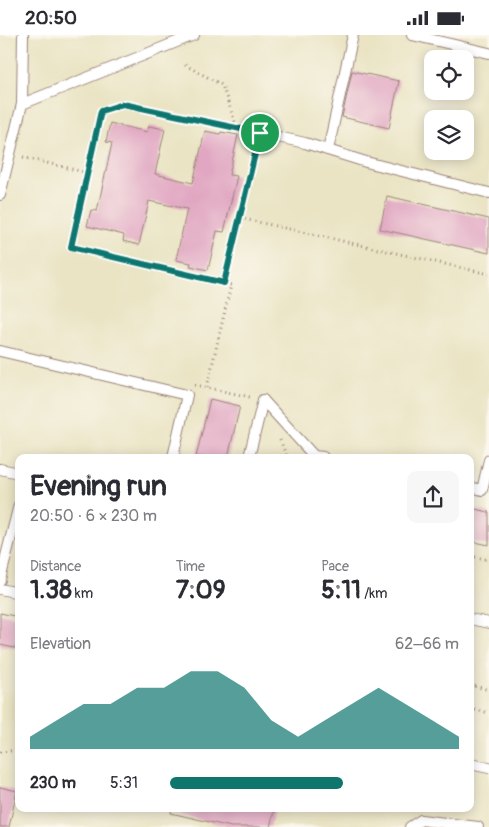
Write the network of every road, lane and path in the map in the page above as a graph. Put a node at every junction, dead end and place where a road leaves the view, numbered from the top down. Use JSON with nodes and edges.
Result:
{"nodes":[{"id":1,"x":23,"y":35,"type":"edge"},
{"id":2,"x":194,"y":35,"type":"edge"},
{"id":3,"x":353,"y":35,"type":"edge"},
{"id":4,"x":412,"y":35,"type":"edge"},
{"id":5,"x":489,"y":53,"type":"edge"},
{"id":6,"x":184,"y":65,"type":"dead end"},
{"id":7,"x":22,"y":104,"type":"junction"},
{"id":8,"x":237,"y":128,"type":"junction"},
{"id":9,"x":260,"y":133,"type":"junction"},
{"id":10,"x":328,"y":150,"type":"junction"},
{"id":11,"x":40,"y":161,"type":"dead end"},
{"id":12,"x":88,"y":173,"type":"junction"},
{"id":13,"x":489,"y":193,"type":"edge"},
{"id":14,"x":0,"y":195,"type":"edge"},
{"id":15,"x":240,"y":218,"type":"junction"},
{"id":16,"x":489,"y":274,"type":"edge"},
{"id":17,"x":224,"y":283,"type":"junction"},
{"id":18,"x":0,"y":351,"type":"edge"},
{"id":19,"x":207,"y":387,"type":"dead end"},
{"id":20,"x":174,"y":454,"type":"edge"},
{"id":21,"x":250,"y":454,"type":"edge"},
{"id":22,"x":313,"y":454,"type":"edge"},
{"id":23,"x":489,"y":460,"type":"edge"},
{"id":24,"x":0,"y":469,"type":"edge"},
{"id":25,"x":15,"y":472,"type":"edge"},
{"id":26,"x":474,"y":488,"type":"edge"},
{"id":27,"x":15,"y":521,"type":"edge"},
{"id":28,"x":474,"y":557,"type":"edge"},
{"id":29,"x":489,"y":561,"type":"edge"},
{"id":30,"x":0,"y":579,"type":"edge"},
{"id":31,"x":0,"y":589,"type":"edge"},
{"id":32,"x":15,"y":592,"type":"edge"},
{"id":33,"x":474,"y":620,"type":"edge"},
{"id":34,"x":489,"y":623,"type":"edge"},
{"id":35,"x":474,"y":686,"type":"edge"},
{"id":36,"x":489,"y":689,"type":"edge"},
{"id":37,"x":474,"y":710,"type":"edge"},
{"id":38,"x":489,"y":713,"type":"edge"},
{"id":39,"x":15,"y":750,"type":"edge"},
{"id":40,"x":0,"y":752,"type":"edge"},
{"id":41,"x":474,"y":765,"type":"edge"},
{"id":42,"x":489,"y":768,"type":"edge"},
{"id":43,"x":410,"y":827,"type":"edge"},
{"id":44,"x":478,"y":827,"type":"edge"}],
"edges":[{"from":1,"to":7,"type":"lane"},
{"from":2,"to":7,"type":"lane"},
{"from":3,"to":10,"type":"lane"},
{"from":4,"to":5,"type":"lane"},
{"from":6,"to":8,"type":"path"},
{"from":7,"to":14,"type":"lane"},
{"from":8,"to":9,"type":"path"},
{"from":8,"to":12,"type":"path"},
{"from":9,"to":10,"type":"lane"},
{"from":9,"to":15,"type":"path"},
{"from":10,"to":13,"type":"lane"},
{"from":11,"to":12,"type":"path"},
{"from":12,"to":17,"type":"path"},
{"from":15,"to":16,"type":"path"},
{"from":15,"to":17,"type":"path"},
{"from":17,"to":19,"type":"path"},
{"from":18,"to":20,"type":"lane"},
{"from":21,"to":22,"type":"lane"},
{"from":23,"to":26,"type":"lane"},
{"from":24,"to":25,"type":"lane"},
{"from":27,"to":30,"type":"lane"},
{"from":28,"to":29,"type":"path"},
{"from":31,"to":32,"type":"lane"},
{"from":33,"to":34,"type":"lane"},
{"from":35,"to":36,"type":"path"},
{"from":37,"to":38,"type":"path"},
{"from":39,"to":40,"type":"path"},
{"from":41,"to":42,"type":"lane"},
{"from":43,"to":44,"type":"lane"}]}
